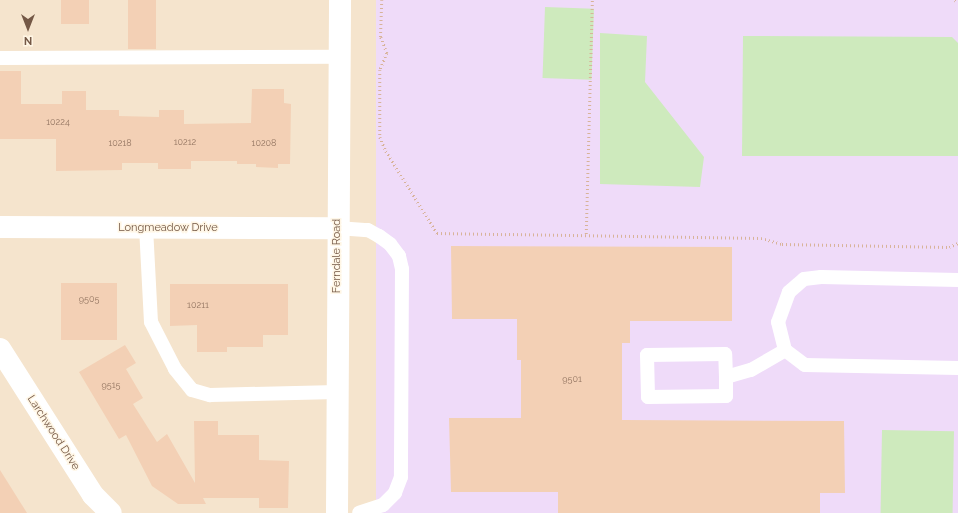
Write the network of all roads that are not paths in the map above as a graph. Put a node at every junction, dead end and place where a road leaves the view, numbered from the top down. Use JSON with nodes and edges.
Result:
{"nodes":[{"id":1,"x":340,"y":0,"type":"edge"},
{"id":2,"x":341,"y":57,"type":"junction"},
{"id":3,"x":0,"y":58,"type":"edge"},
{"id":4,"x":0,"y":227,"type":"edge"},
{"id":5,"x":146,"y":228,"type":"junction"},
{"id":6,"x":337,"y":228,"type":"junction"},
{"id":7,"x":958,"y":280,"type":"edge"},
{"id":8,"x":0,"y":349,"type":"edge"},
{"id":9,"x":785,"y":350,"type":"junction"},
{"id":10,"x":958,"y":368,"type":"edge"},
{"id":11,"x":726,"y":377,"type":"junction"},
{"id":12,"x":337,"y":392,"type":"junction"},
{"id":13,"x":111,"y":513,"type":"edge"},
{"id":14,"x":337,"y":513,"type":"edge"},
{"id":15,"x":359,"y":513,"type":"edge"}],
"edges":[{"from":1,"to":2,"type":"street","name":"Ferndale Road"},
{"from":2,"to":3,"type":"lane"},
{"from":2,"to":6,"type":"street","name":"Ferndale Road"},
{"from":4,"to":5,"type":"street","name":"Longmeadow Drive"},
{"from":5,"to":6,"type":"street","name":"Longmeadow Drive"},
{"from":5,"to":12,"type":"lane"},
{"from":6,"to":12,"type":"street","name":"Ferndale Road"},
{"from":6,"to":15,"type":"lane"},
{"from":7,"to":9,"type":"lane"},
{"from":8,"to":13,"type":"street","name":"Larchwood Drive"},
{"from":9,"to":10,"type":"lane"},
{"from":9,"to":11,"type":"lane"},
{"from":11,"to":11,"type":"lane"},
{"from":12,"to":14,"type":"street","name":"Ferndale Road"}]}
